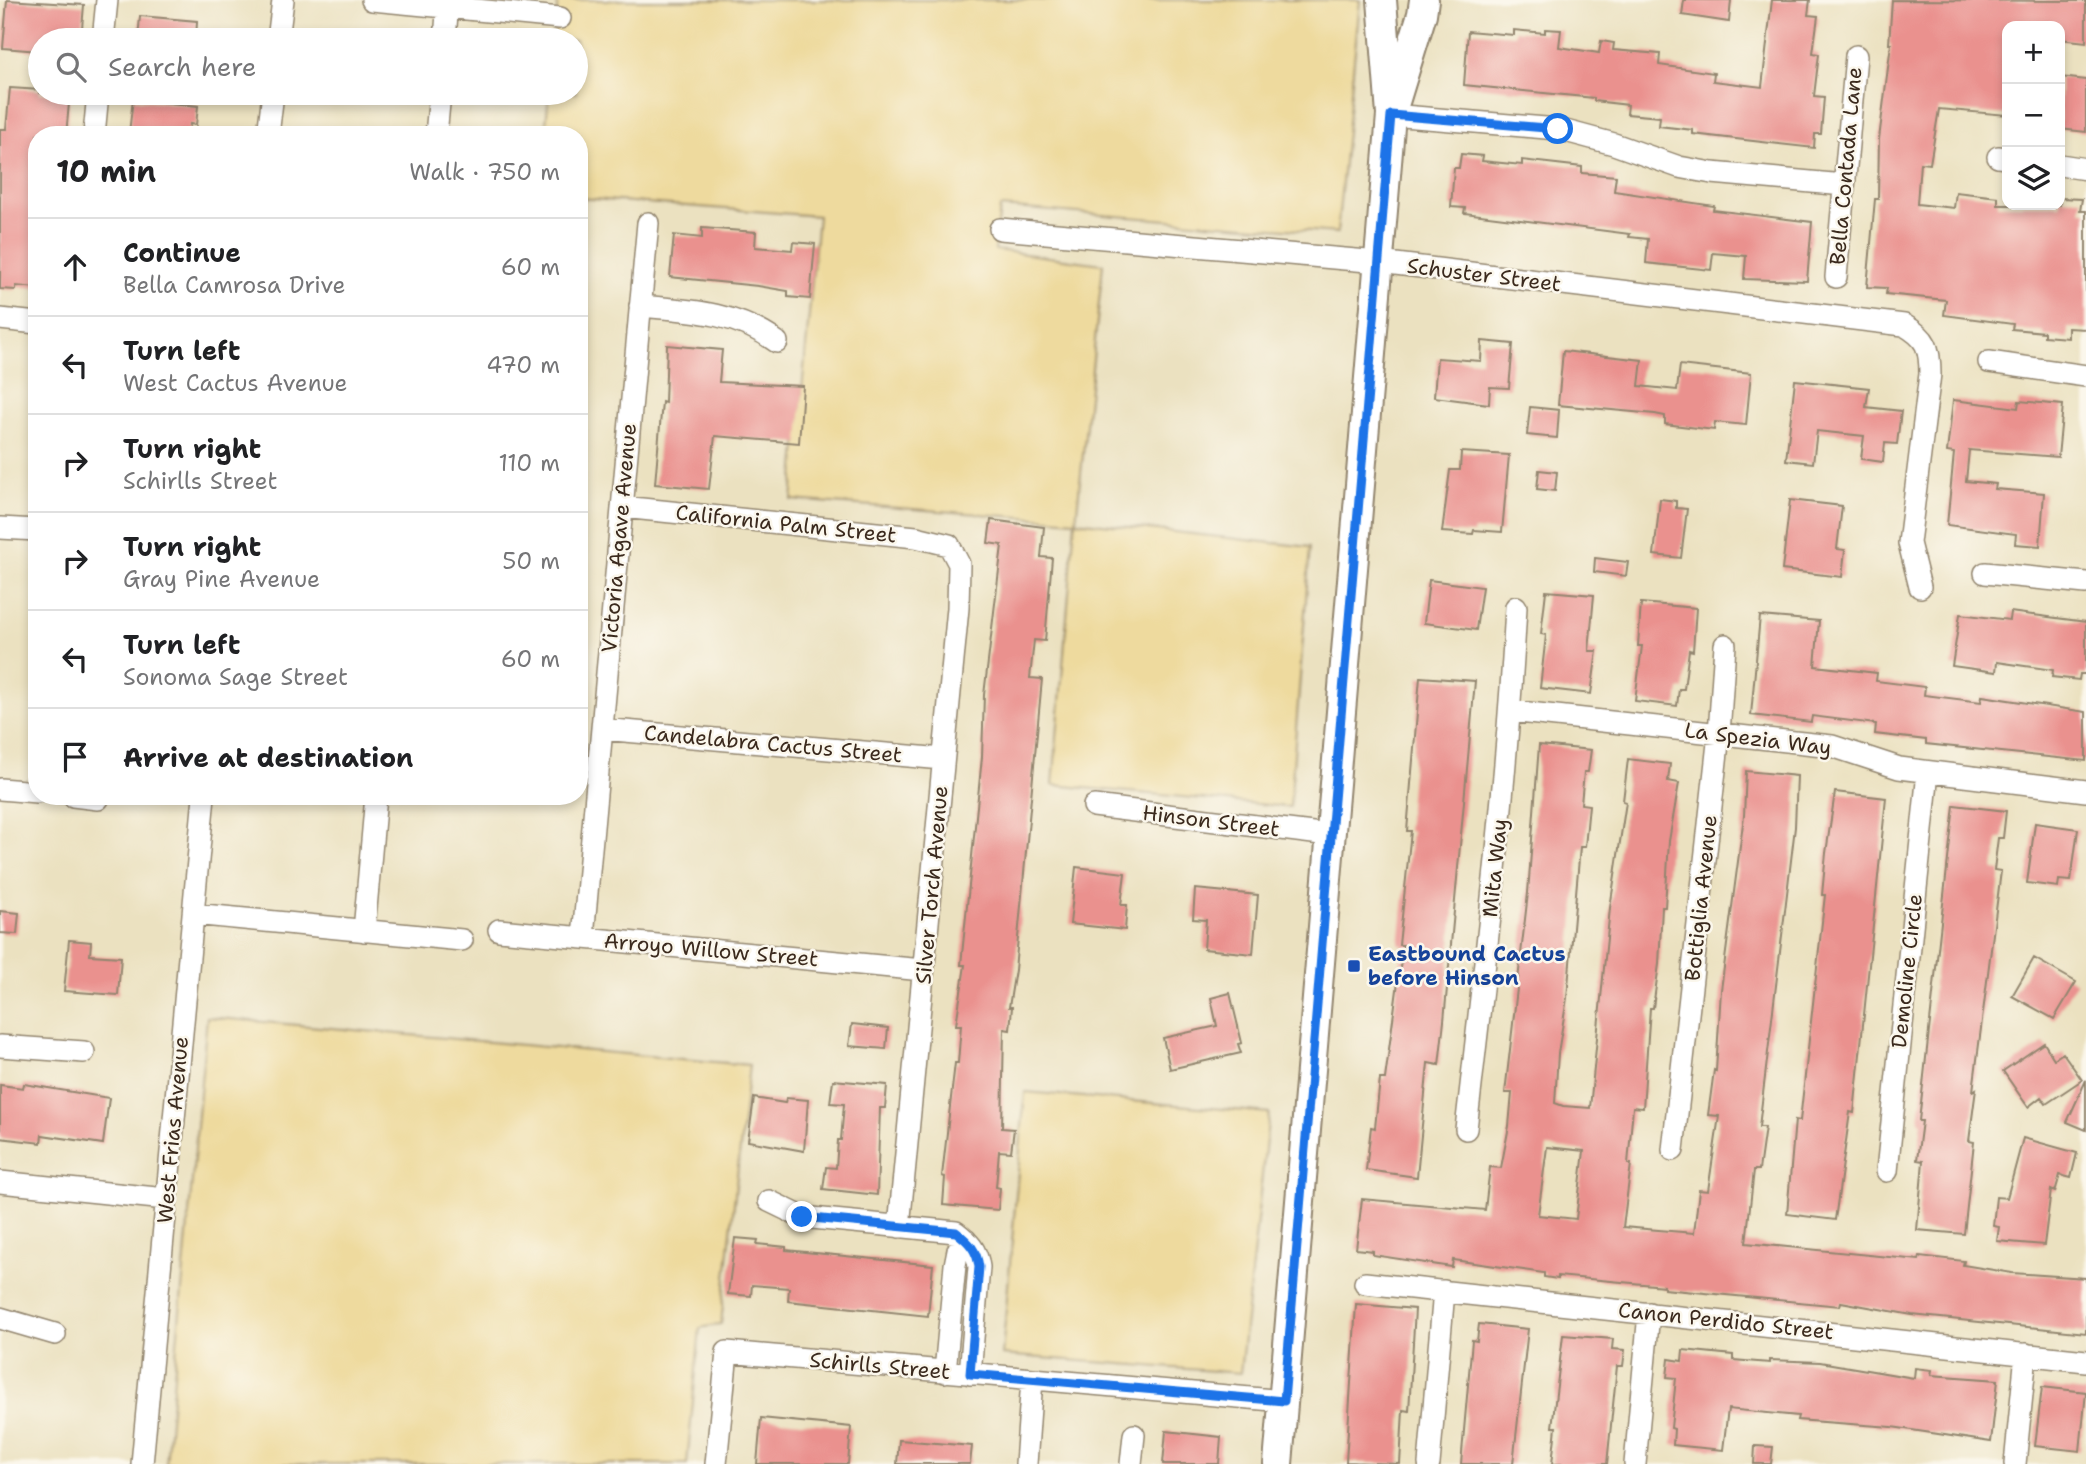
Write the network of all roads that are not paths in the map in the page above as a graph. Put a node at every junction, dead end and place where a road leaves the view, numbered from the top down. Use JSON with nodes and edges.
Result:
{"nodes":[{"id":1,"x":107,"y":0,"type":"edge"},
{"id":2,"x":283,"y":0,"type":"edge"},
{"id":3,"x":372,"y":0,"type":"edge"},
{"id":4,"x":1382,"y":0,"type":"edge"},
{"id":5,"x":1424,"y":0,"type":"edge"},
{"id":6,"x":448,"y":4,"type":"edge"},
{"id":7,"x":560,"y":18,"type":"dead end"},
{"id":8,"x":104,"y":28,"type":"edge"},
{"id":9,"x":280,"y":28,"type":"edge"},
{"id":10,"x":446,"y":28,"type":"edge"},
{"id":11,"x":1856,"y":56,"type":"dead end"},
{"id":12,"x":97,"y":105,"type":"edge"},
{"id":13,"x":272,"y":105,"type":"edge"},
{"id":14,"x":439,"y":105,"type":"edge"},
{"id":15,"x":1391,"y":115,"type":"junction"},
{"id":16,"x":94,"y":126,"type":"edge"},
{"id":17,"x":269,"y":126,"type":"edge"},
{"id":18,"x":437,"y":126,"type":"edge"},
{"id":19,"x":2065,"y":166,"type":"edge"},
{"id":20,"x":2086,"y":169,"type":"edge"},
{"id":21,"x":1844,"y":185,"type":"junction"},
{"id":22,"x":648,"y":223,"type":"dead end"},
{"id":23,"x":1000,"y":229,"type":"dead end"},
{"id":24,"x":1379,"y":262,"type":"junction"},
{"id":25,"x":1836,"y":277,"type":"dead end"},
{"id":26,"x":640,"y":306,"type":"junction"},
{"id":27,"x":0,"y":319,"type":"edge"},
{"id":28,"x":28,"y":322,"type":"edge"},
{"id":29,"x":776,"y":342,"type":"dead end"},
{"id":30,"x":1989,"y":362,"type":"dead end"},
{"id":31,"x":2086,"y":376,"type":"edge"},
{"id":32,"x":622,"y":507,"type":"junction"},
{"id":33,"x":0,"y":528,"type":"edge"},
{"id":34,"x":28,"y":530,"type":"edge"},
{"id":35,"x":948,"y":545,"type":"joint"},
{"id":36,"x":1985,"y":573,"type":"dead end"},
{"id":37,"x":2086,"y":583,"type":"edge"},
{"id":38,"x":1920,"y":587,"type":"dead end"},
{"id":39,"x":1516,"y":607,"type":"dead end"},
{"id":40,"x":1725,"y":645,"type":"dead end"},
{"id":41,"x":1510,"y":711,"type":"junction"},
{"id":42,"x":602,"y":729,"type":"junction"},
{"id":43,"x":1719,"y":734,"type":"junction"},
{"id":44,"x":943,"y":759,"type":"junction"},
{"id":45,"x":1928,"y":772,"type":"junction"},
{"id":46,"x":0,"y":789,"type":"edge"},
{"id":47,"x":28,"y":791,"type":"edge"},
{"id":48,"x":2086,"y":791,"type":"edge"},
{"id":49,"x":203,"y":805,"type":"edge"},
{"id":50,"x":375,"y":805,"type":"edge"},
{"id":51,"x":1094,"y":806,"type":"dead end"},
{"id":52,"x":1329,"y":835,"type":"junction"},
{"id":53,"x":193,"y":914,"type":"junction"},
{"id":54,"x":499,"y":930,"type":"dead end"},
{"id":55,"x":364,"y":931,"type":"junction"},
{"id":56,"x":583,"y":937,"type":"junction"},
{"id":57,"x":461,"y":940,"type":"dead end"},
{"id":58,"x":923,"y":970,"type":"junction"},
{"id":59,"x":0,"y":1046,"type":"edge"},
{"id":60,"x":84,"y":1052,"type":"dead end"},
{"id":61,"x":1466,"y":1129,"type":"dead end"},
{"id":62,"x":1673,"y":1150,"type":"dead end"},
{"id":63,"x":1886,"y":1171,"type":"dead end"},
{"id":64,"x":0,"y":1182,"type":"edge"},
{"id":65,"x":166,"y":1199,"type":"junction"},
{"id":66,"x":769,"y":1201,"type":"dead end"},
{"id":67,"x":899,"y":1227,"type":"junction"},
{"id":68,"x":966,"y":1240,"type":"junction"},
{"id":69,"x":1365,"y":1283,"type":"dead end"},
{"id":70,"x":953,"y":1289,"type":"junction"},
{"id":71,"x":977,"y":1291,"type":"junction"},
{"id":72,"x":1444,"y":1292,"type":"junction"},
{"id":73,"x":1649,"y":1313,"type":"junction"},
{"id":74,"x":0,"y":1318,"type":"edge"},
{"id":75,"x":55,"y":1334,"type":"dead end"},
{"id":76,"x":2026,"y":1354,"type":"junction"},
{"id":77,"x":2086,"y":1361,"type":"edge"},
{"id":78,"x":945,"y":1372,"type":"junction"},
{"id":79,"x":970,"y":1374,"type":"junction"},
{"id":80,"x":1032,"y":1380,"type":"junction"},
{"id":81,"x":1284,"y":1401,"type":"junction"},
{"id":82,"x":1134,"y":1436,"type":"dead end"},
{"id":83,"x":142,"y":1464,"type":"edge"},
{"id":84,"x":716,"y":1464,"type":"edge"},
{"id":85,"x":1026,"y":1464,"type":"edge"},
{"id":86,"x":1131,"y":1464,"type":"edge"},
{"id":87,"x":1278,"y":1464,"type":"edge"},
{"id":88,"x":1429,"y":1464,"type":"edge"},
{"id":89,"x":1635,"y":1464,"type":"edge"},
{"id":90,"x":2015,"y":1464,"type":"edge"}],
"edges":[{"from":1,"to":8,"type":"street"},
{"from":2,"to":9,"type":"street"},
{"from":3,"to":6,"type":"street"},
{"from":4,"to":15,"type":"main road"},
{"from":5,"to":15,"type":"main road"},
{"from":6,"to":7,"type":"street"},
{"from":6,"to":10,"type":"street"},
{"from":11,"to":21,"type":"street","name":"Bella Contada Lane"},
{"from":12,"to":16,"type":"street"},
{"from":13,"to":17,"type":"street"},
{"from":14,"to":18,"type":"street"},
{"from":15,"to":21,"type":"street"},
{"from":15,"to":24,"type":"main road"},
{"from":19,"to":20,"type":"street"},
{"from":21,"to":25,"type":"street","name":"Bella Contada Lane"},
{"from":22,"to":26,"type":"street","name":"Victoria Agave Avenue"},
{"from":23,"to":24,"type":"street","name":"Schuster Street"},
{"from":24,"to":38,"type":"street","name":"Schuster Street"},
{"from":24,"to":52,"type":"main road"},
{"from":26,"to":29,"type":"street"},
{"from":26,"to":32,"type":"street","name":"Victoria Agave Avenue"},
{"from":27,"to":28,"type":"street"},
{"from":30,"to":31,"type":"street"},
{"from":32,"to":35,"type":"street","name":"California Palm Street"},
{"from":32,"to":42,"type":"street","name":"Victoria Agave Avenue"},
{"from":33,"to":34,"type":"street"},
{"from":35,"to":44,"type":"street","name":"Silver Torch Avenue"},
{"from":36,"to":37,"type":"street"},
{"from":39,"to":41,"type":"street","name":"Mita Way"},
{"from":40,"to":43,"type":"street","name":"Bottiglia Avenue"},
{"from":41,"to":43,"type":"street","name":"La Spezia Way"},
{"from":41,"to":61,"type":"street","name":"Mita Way"},
{"from":42,"to":44,"type":"street","name":"Candelabra Cactus Street"},
{"from":42,"to":56,"type":"street","name":"Victoria Agave Avenue"},
{"from":43,"to":45,"type":"street","name":"La Spezia Way"},
{"from":43,"to":62,"type":"street","name":"Bottiglia Avenue"},
{"from":44,"to":58,"type":"street","name":"Silver Torch Avenue"},
{"from":45,"to":48,"type":"street","name":"La Spezia Way"},
{"from":45,"to":63,"type":"street","name":"Demoline Circle"},
{"from":46,"to":47,"type":"street"},
{"from":49,"to":53,"type":"street","name":"West Frias Avenue"},
{"from":50,"to":55,"type":"street"},
{"from":51,"to":52,"type":"street","name":"Hinson Street"},
{"from":52,"to":81,"type":"main road"},
{"from":53,"to":55,"type":"street"},
{"from":53,"to":65,"type":"street","name":"West Frias Avenue"},
{"from":54,"to":56,"type":"street","name":"Arroyo Willow Street"},
{"from":55,"to":57,"type":"street"},
{"from":56,"to":58,"type":"street","name":"Arroyo Willow Street"},
{"from":58,"to":67,"type":"street","name":"Silver Torch Avenue"},
{"from":59,"to":60,"type":"street"},
{"from":64,"to":65,"type":"street"},
{"from":65,"to":83,"type":"street","name":"West Frias Avenue"},
{"from":66,"to":67,"type":"street"},
{"from":67,"to":68,"type":"street"},
{"from":68,"to":70,"type":"street"},
{"from":68,"to":71,"type":"street"},
{"from":69,"to":72,"type":"street","name":"Canon Perdido Street"},
{"from":70,"to":71,"type":"street"},
{"from":70,"to":78,"type":"street"},
{"from":71,"to":79,"type":"street"},
{"from":72,"to":73,"type":"street","name":"Canon Perdido Street"},
{"from":72,"to":88,"type":"street"},
{"from":73,"to":76,"type":"street","name":"Canon Perdido Street"},
{"from":73,"to":89,"type":"street"},
{"from":74,"to":75,"type":"street"},
{"from":76,"to":77,"type":"street","name":"Canon Perdido Street"},
{"from":76,"to":90,"type":"street"},
{"from":78,"to":79,"type":"street","name":"Schirlls Street"},
{"from":78,"to":84,"type":"street","name":"Schirlls Street"},
{"from":79,"to":80,"type":"street","name":"Schirlls Street"},
{"from":80,"to":81,"type":"street","name":"Schirlls Street"},
{"from":80,"to":85,"type":"street"},
{"from":81,"to":87,"type":"main road"},
{"from":82,"to":86,"type":"street"}]}
